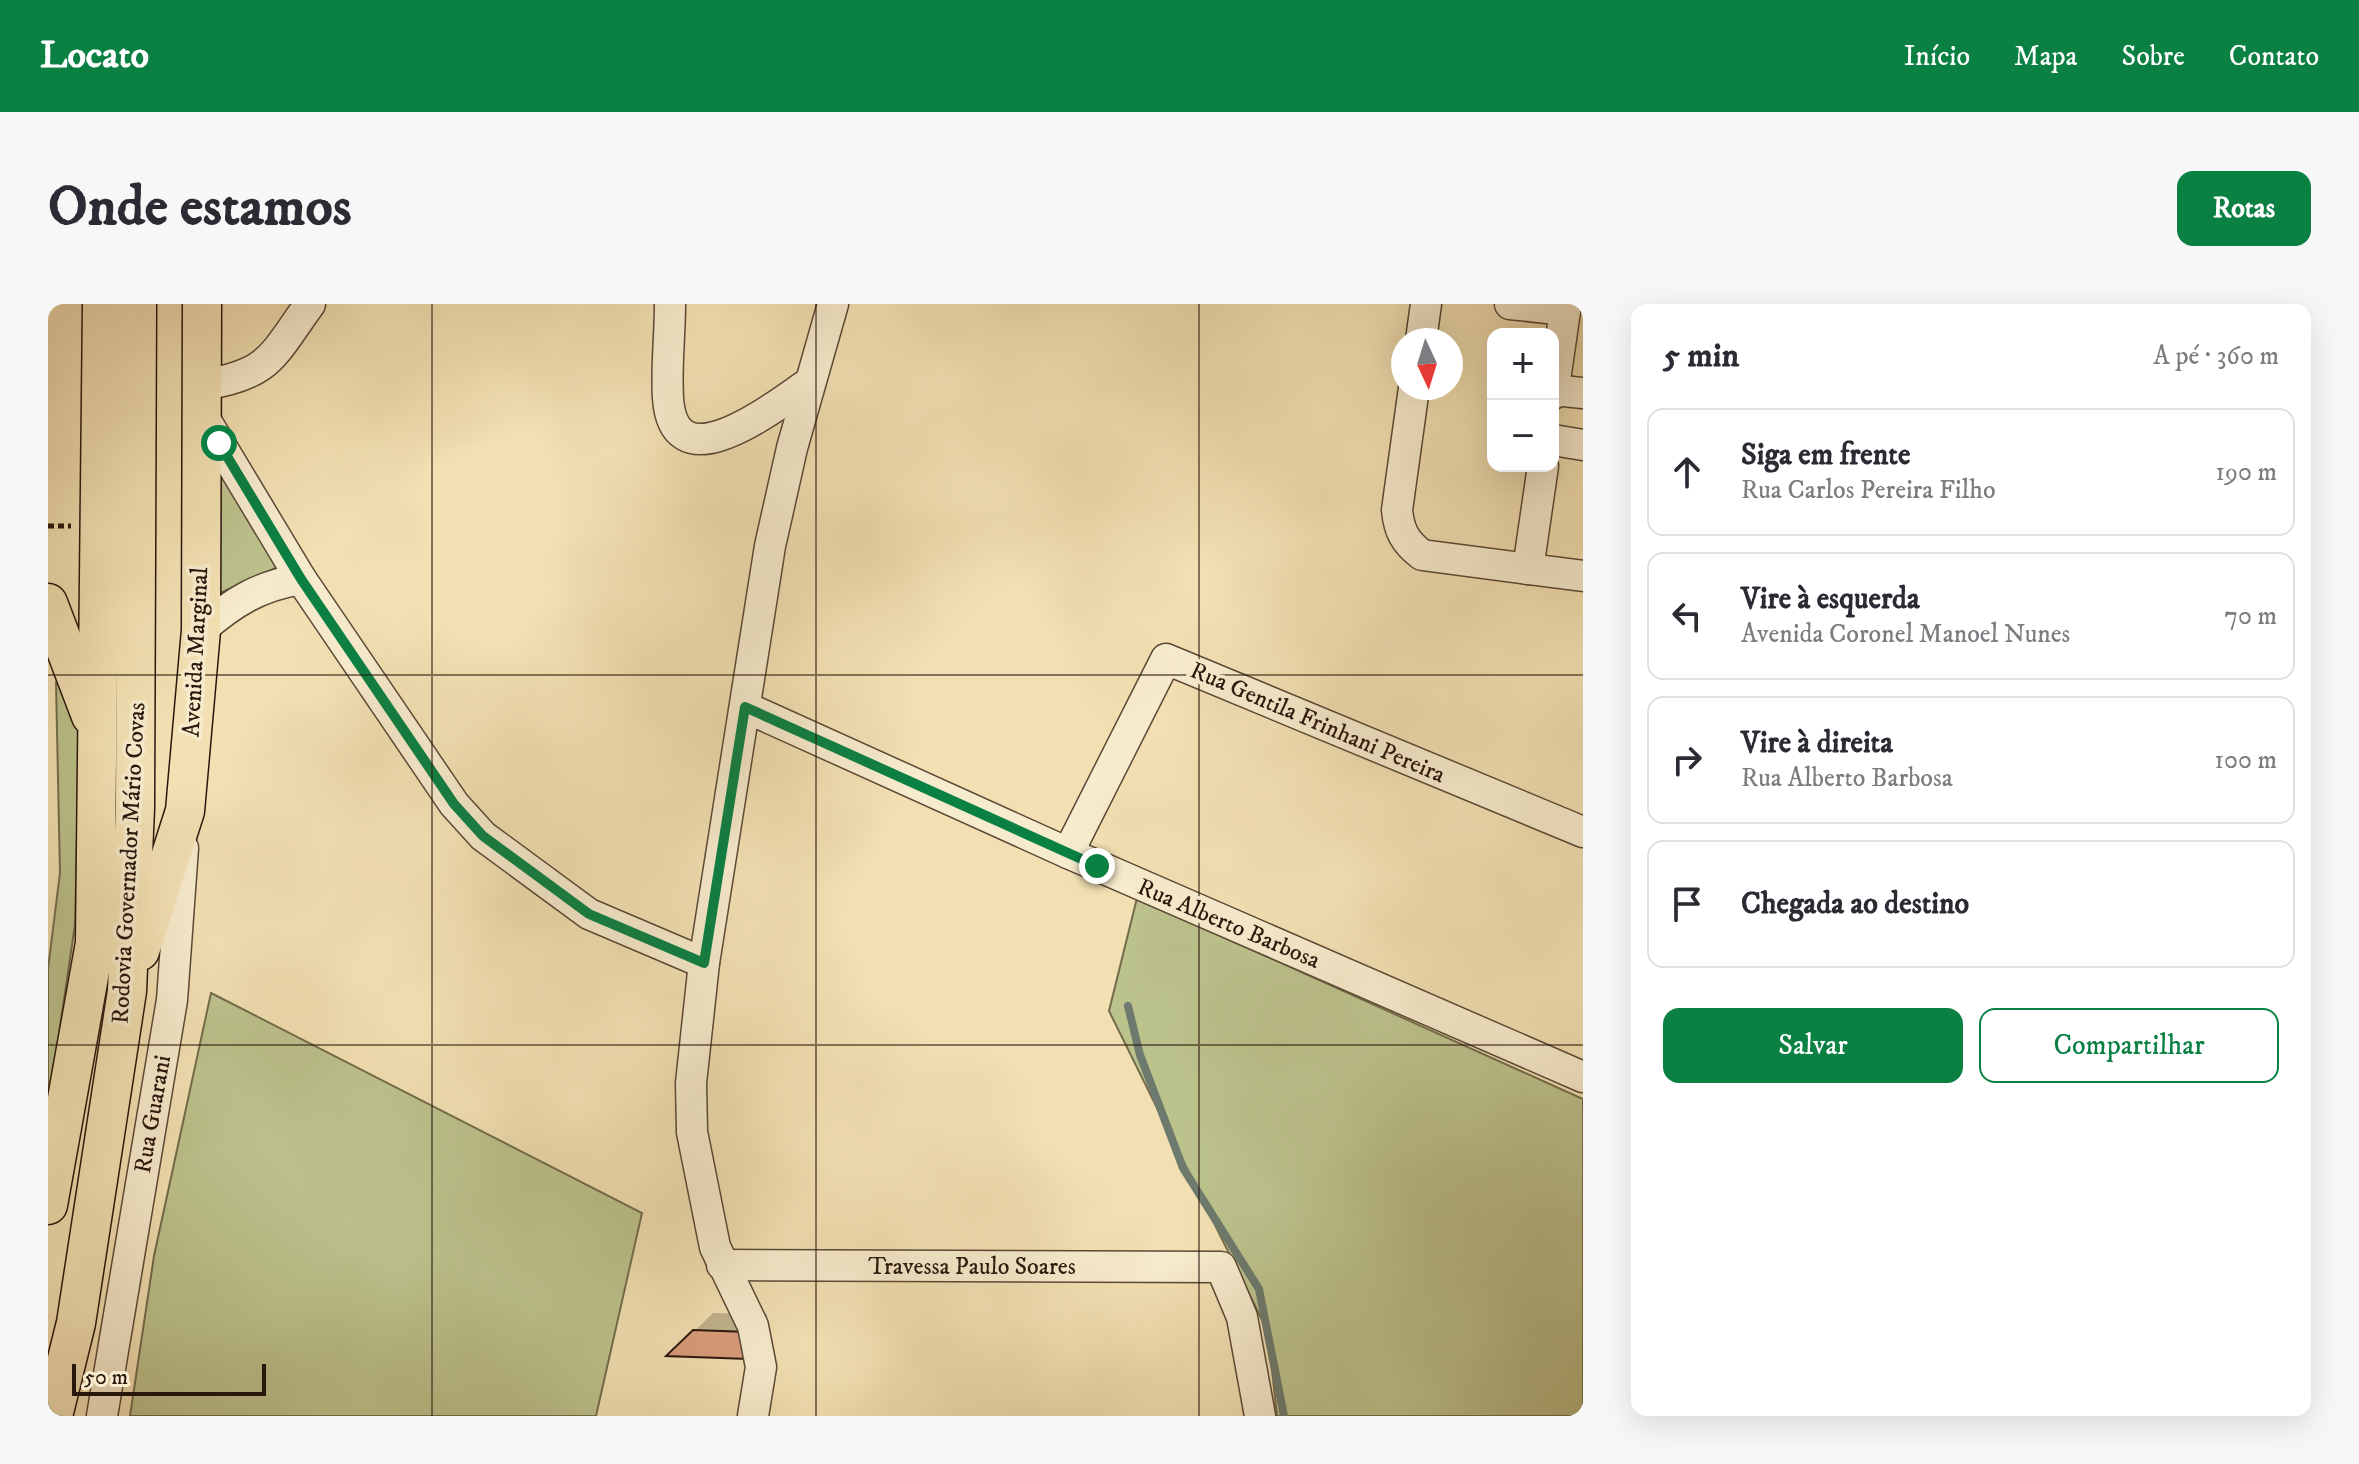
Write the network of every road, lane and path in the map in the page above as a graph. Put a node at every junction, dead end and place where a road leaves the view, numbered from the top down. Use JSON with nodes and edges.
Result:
{"nodes":[{"id":1,"x":102,"y":304,"type":"edge"},
{"id":2,"x":137,"y":304,"type":"edge"},
{"id":3,"x":202,"y":304,"type":"edge"},
{"id":4,"x":310,"y":304,"type":"edge"},
{"id":5,"x":670,"y":304,"type":"edge"},
{"id":6,"x":833,"y":304,"type":"edge"},
{"id":7,"x":1426,"y":304,"type":"edge"},
{"id":8,"x":1510,"y":304,"type":"edge"},
{"id":9,"x":1565,"y":307,"type":"edge"},
{"id":10,"x":1423,"y":328,"type":"edge"},
{"id":11,"x":1559,"y":350,"type":"edge"},
{"id":12,"x":809,"y":383,"type":"junction"},
{"id":13,"x":1559,"y":392,"type":"edge"},
{"id":14,"x":1583,"y":393,"type":"edge"},
{"id":15,"x":203,"y":400,"type":"junction"},
{"id":16,"x":1412,"y":400,"type":"edge"},
{"id":17,"x":1559,"y":441,"type":"edge"},
{"id":18,"x":1583,"y":445,"type":"edge"},
{"id":19,"x":1542,"y":472,"type":"edge"},
{"id":20,"x":1528,"y":569,"type":"junction"},
{"id":21,"x":1583,"y":576,"type":"edge"},
{"id":22,"x":301,"y":579,"type":"junction"},
{"id":23,"x":48,"y":603,"type":"edge"},
{"id":24,"x":201,"y":630,"type":"junction"},
{"id":25,"x":745,"y":707,"type":"junction"},
{"id":26,"x":99,"y":736,"type":"junction"},
{"id":27,"x":185,"y":811,"type":"junction"},
{"id":28,"x":1583,"y":832,"type":"edge"},
{"id":29,"x":1068,"y":853,"type":"junction"},
{"id":30,"x":704,"y":963,"type":"junction"},
{"id":31,"x":127,"y":991,"type":"junction"},
{"id":32,"x":1583,"y":1077,"type":"edge"},
{"id":33,"x":48,"y":1205,"type":"edge"},
{"id":34,"x":722,"y":1265,"type":"junction"},
{"id":35,"x":53,"y":1416,"type":"edge"},
{"id":36,"x":102,"y":1416,"type":"edge"},
{"id":37,"x":753,"y":1416,"type":"edge"},
{"id":38,"x":1260,"y":1416,"type":"edge"}],
"edges":[{"from":1,"to":26,"type":"main road","name":"Rodovia Governador Mário Covas"},
{"from":2,"to":31,"type":"main road","name":"Rodovia Governador Mário Covas"},
{"from":3,"to":15,"type":"main road","name":"Avenida Marginal"},
{"from":4,"to":15,"type":"street"},
{"from":5,"to":12,"type":"street"},
{"from":6,"to":12,"type":"street"},
{"from":7,"to":10,"type":"street"},
{"from":8,"to":9,"type":"street"},
{"from":9,"to":11,"type":"street"},
{"from":12,"to":25,"type":"street"},
{"from":13,"to":14,"type":"street"},
{"from":15,"to":22,"type":"street"},
{"from":15,"to":24,"type":"main road","name":"Avenida Marginal"},
{"from":16,"to":20,"type":"street"},
{"from":17,"to":18,"type":"street"},
{"from":19,"to":20,"type":"street"},
{"from":20,"to":21,"type":"street"},
{"from":22,"to":24,"type":"street"},
{"from":22,"to":30,"type":"street"},
{"from":23,"to":26,"type":"main road"},
{"from":24,"to":27,"type":"main road","name":"Avenida Marginal"},
{"from":25,"to":29,"type":"street","name":"Rua Alberto Barbosa"},
{"from":25,"to":30,"type":"street"},
{"from":26,"to":33,"type":"main road","name":"Rodovia Governador Mário Covas"},
{"from":27,"to":31,"type":"main road","name":"Avenida Marginal"},
{"from":27,"to":36,"type":"street","name":"Rua Guarani"},
{"from":28,"to":29,"type":"street","name":"Rua Gentila Frinhani Pereira"},
{"from":29,"to":32,"type":"street","name":"Rua Alberto Barbosa"},
{"from":30,"to":34,"type":"street"},
{"from":31,"to":35,"type":"main road","name":"Rodovia Governador Mário Covas"},
{"from":34,"to":37,"type":"street"},
{"from":34,"to":38,"type":"street","name":"Travessa Paulo Soares"}]}
